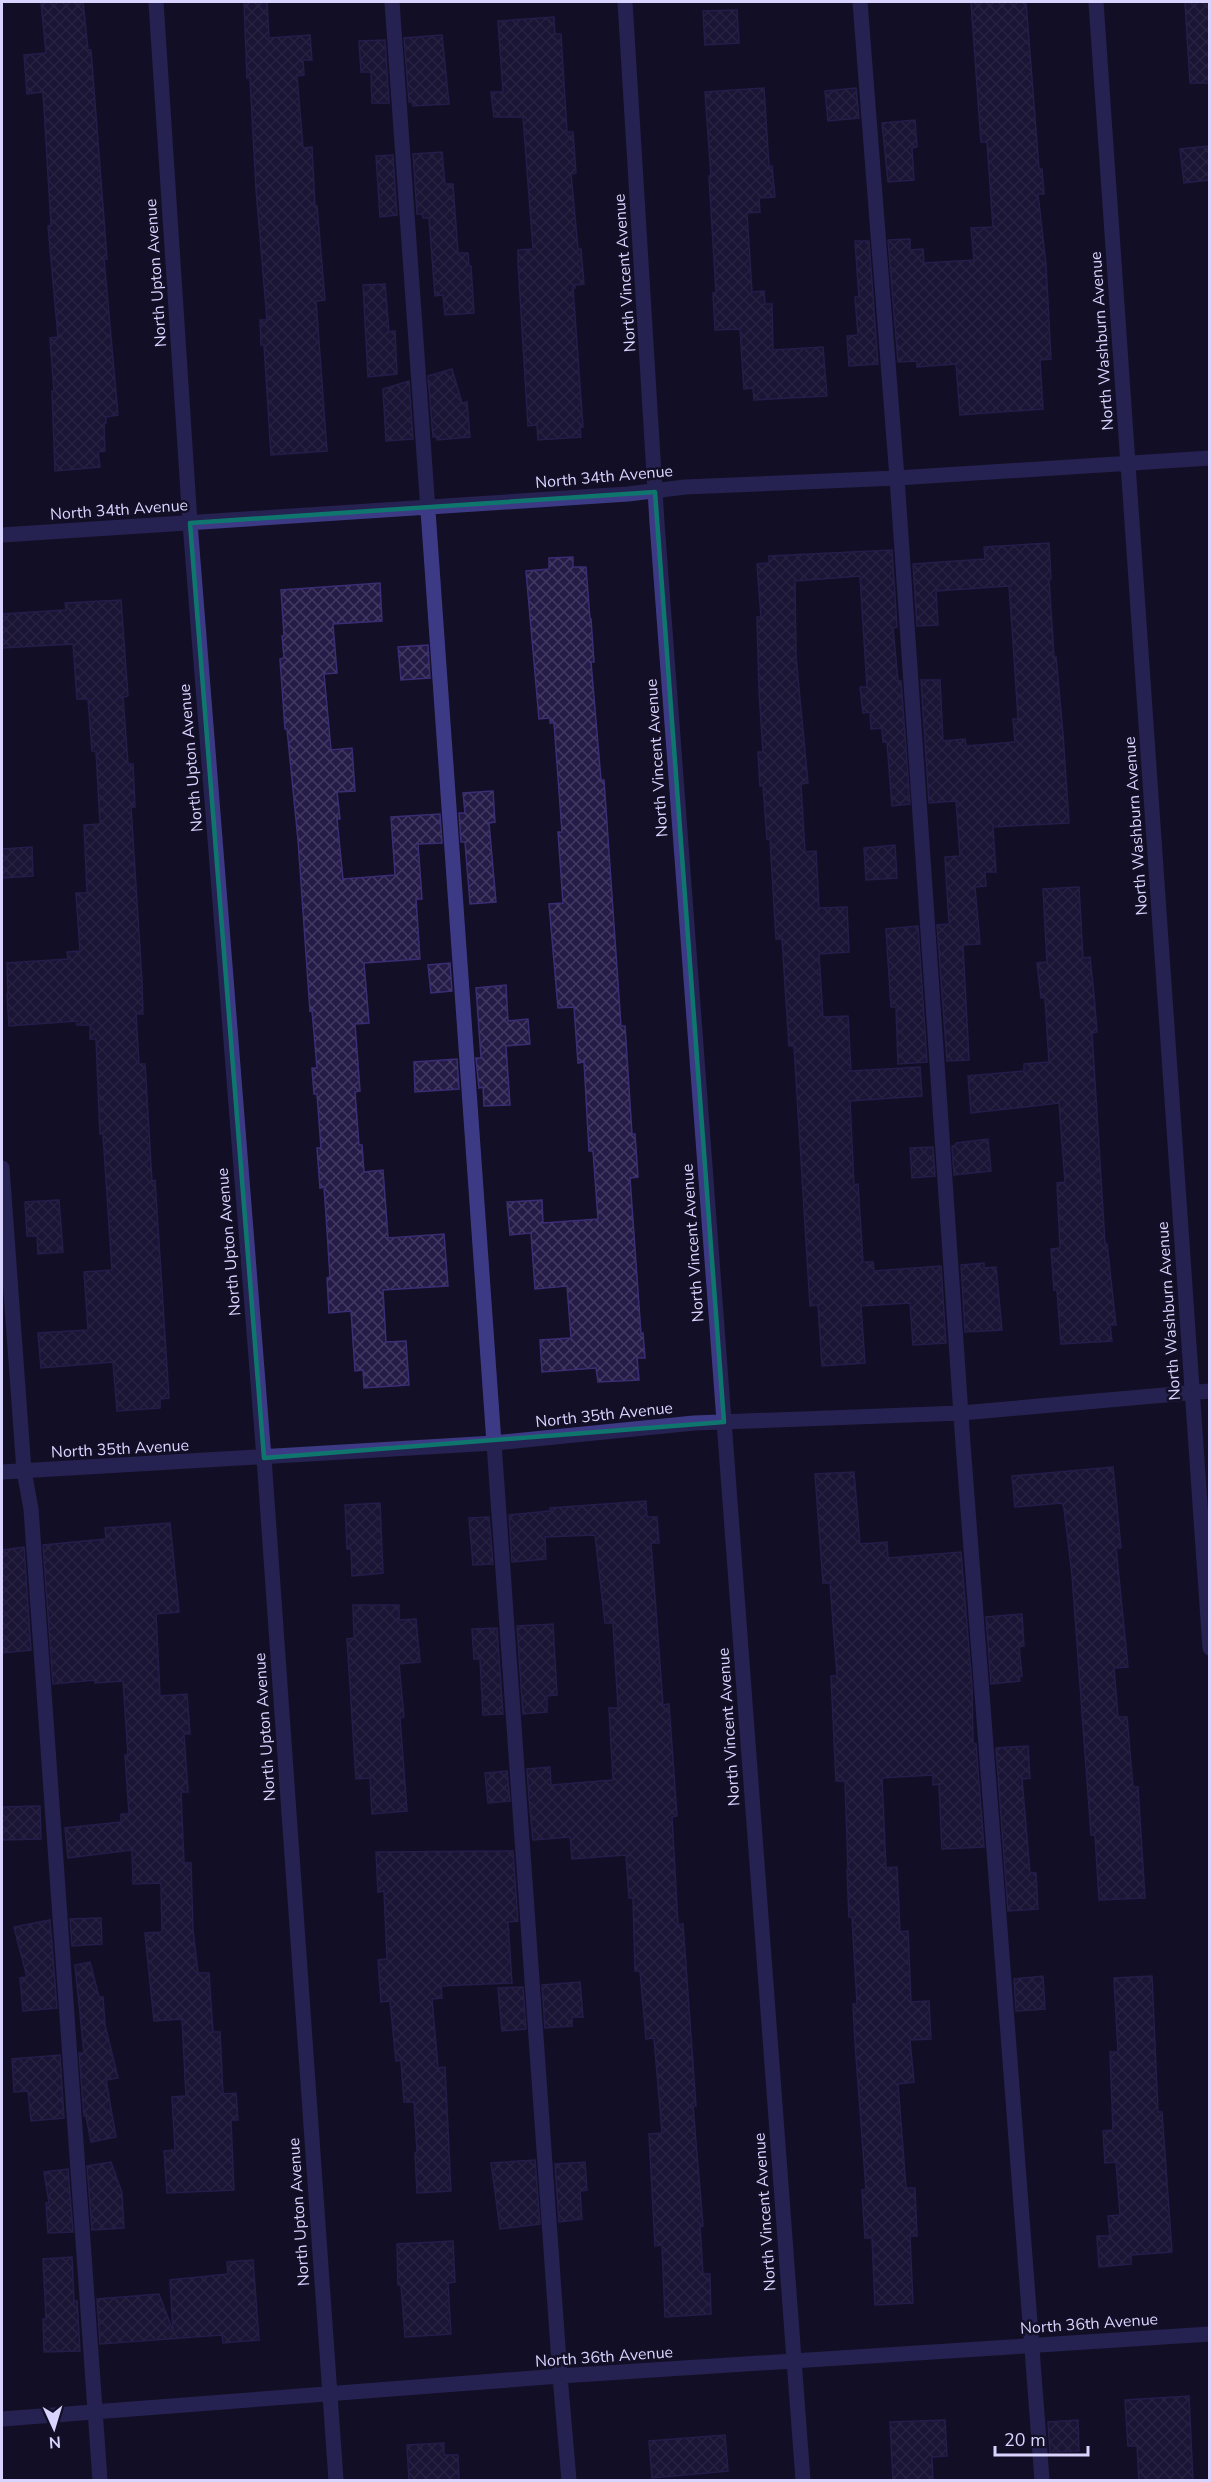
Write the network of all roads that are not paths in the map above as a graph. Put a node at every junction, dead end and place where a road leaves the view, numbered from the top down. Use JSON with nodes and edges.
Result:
{"nodes":[{"id":1,"x":156,"y":2,"type":"edge"},
{"id":2,"x":392,"y":2,"type":"edge"},
{"id":3,"x":625,"y":2,"type":"edge"},
{"id":4,"x":860,"y":2,"type":"edge"},
{"id":5,"x":1096,"y":2,"type":"edge"},
{"id":6,"x":1209,"y":458,"type":"edge"},
{"id":7,"x":1128,"y":463,"type":"junction"},
{"id":8,"x":897,"y":478,"type":"junction"},
{"id":9,"x":655,"y":492,"type":"junction"},
{"id":10,"x":427,"y":506,"type":"junction"},
{"id":11,"x":190,"y":523,"type":"junction"},
{"id":12,"x":2,"y":535,"type":"edge"},
{"id":13,"x":2,"y":1168,"type":"edge"},
{"id":14,"x":1209,"y":1391,"type":"edge"},
{"id":15,"x":1192,"y":1393,"type":"junction"},
{"id":16,"x":961,"y":1413,"type":"junction"},
{"id":17,"x":724,"y":1422,"type":"junction"},
{"id":18,"x":494,"y":1443,"type":"junction"},
{"id":19,"x":264,"y":1458,"type":"junction"},
{"id":20,"x":24,"y":1471,"type":"junction"},
{"id":21,"x":2,"y":1472,"type":"edge"},
{"id":22,"x":1209,"y":1648,"type":"edge"},
{"id":23,"x":1209,"y":2334,"type":"edge"},
{"id":24,"x":1030,"y":2345,"type":"junction"},
{"id":25,"x":793,"y":2362,"type":"junction"},
{"id":26,"x":560,"y":2376,"type":"junction"},
{"id":27,"x":329,"y":2395,"type":"junction"},
{"id":28,"x":95,"y":2412,"type":"junction"},
{"id":29,"x":2,"y":2418,"type":"edge"},
{"id":30,"x":100,"y":2481,"type":"edge"},
{"id":31,"x":336,"y":2481,"type":"edge"},
{"id":32,"x":569,"y":2481,"type":"edge"},
{"id":33,"x":803,"y":2481,"type":"edge"},
{"id":34,"x":1042,"y":2481,"type":"edge"}],
"edges":[{"from":1,"to":11,"type":"street","name":"North Upton Avenue"},
{"from":2,"to":10,"type":"street"},
{"from":3,"to":9,"type":"street","name":"North Vincent Avenue"},
{"from":4,"to":8,"type":"street"},
{"from":5,"to":7,"type":"street","name":"North Washburn Avenue"},
{"from":6,"to":7,"type":"street","name":"North 34th Avenue"},
{"from":7,"to":8,"type":"street","name":"North 34th Avenue"},
{"from":7,"to":15,"type":"street","name":"North Washburn Avenue"},
{"from":8,"to":9,"type":"street","name":"North 34th Avenue"},
{"from":8,"to":16,"type":"street"},
{"from":9,"to":10,"type":"street","name":"North 34th Avenue"},
{"from":9,"to":17,"type":"street","name":"North Vincent Avenue"},
{"from":10,"to":11,"type":"street","name":"North 34th Avenue"},
{"from":10,"to":18,"type":"street"},
{"from":11,"to":12,"type":"street","name":"North 34th Avenue"},
{"from":11,"to":19,"type":"street","name":"North Upton Avenue"},
{"from":13,"to":20,"type":"street"},
{"from":14,"to":15,"type":"street","name":"North 35th Avenue"},
{"from":15,"to":16,"type":"street","name":"North 35th Avenue"},
{"from":15,"to":22,"type":"street","name":"North Washburn Avenue"},
{"from":16,"to":17,"type":"street","name":"North 35th Avenue"},
{"from":16,"to":24,"type":"street"},
{"from":17,"to":18,"type":"street","name":"North 35th Avenue"},
{"from":17,"to":25,"type":"street","name":"North Vincent Avenue"},
{"from":18,"to":19,"type":"street","name":"North 35th Avenue"},
{"from":18,"to":26,"type":"street"},
{"from":19,"to":20,"type":"street","name":"North 35th Avenue"},
{"from":19,"to":27,"type":"street","name":"North Upton Avenue"},
{"from":20,"to":21,"type":"street","name":"North 35th Avenue"},
{"from":20,"to":28,"type":"street"},
{"from":23,"to":24,"type":"street","name":"North 36th Avenue"},
{"from":24,"to":25,"type":"street","name":"North 36th Avenue"},
{"from":24,"to":34,"type":"street"},
{"from":25,"to":26,"type":"street","name":"North 36th Avenue"},
{"from":25,"to":33,"type":"street","name":"North Vincent Avenue"},
{"from":26,"to":27,"type":"street","name":"North 36th Avenue"},
{"from":26,"to":32,"type":"street"},
{"from":27,"to":28,"type":"street","name":"North 36th Avenue"},
{"from":27,"to":31,"type":"street","name":"North Upton Avenue"},
{"from":28,"to":29,"type":"street","name":"North 36th Avenue"},
{"from":28,"to":30,"type":"street"}]}
